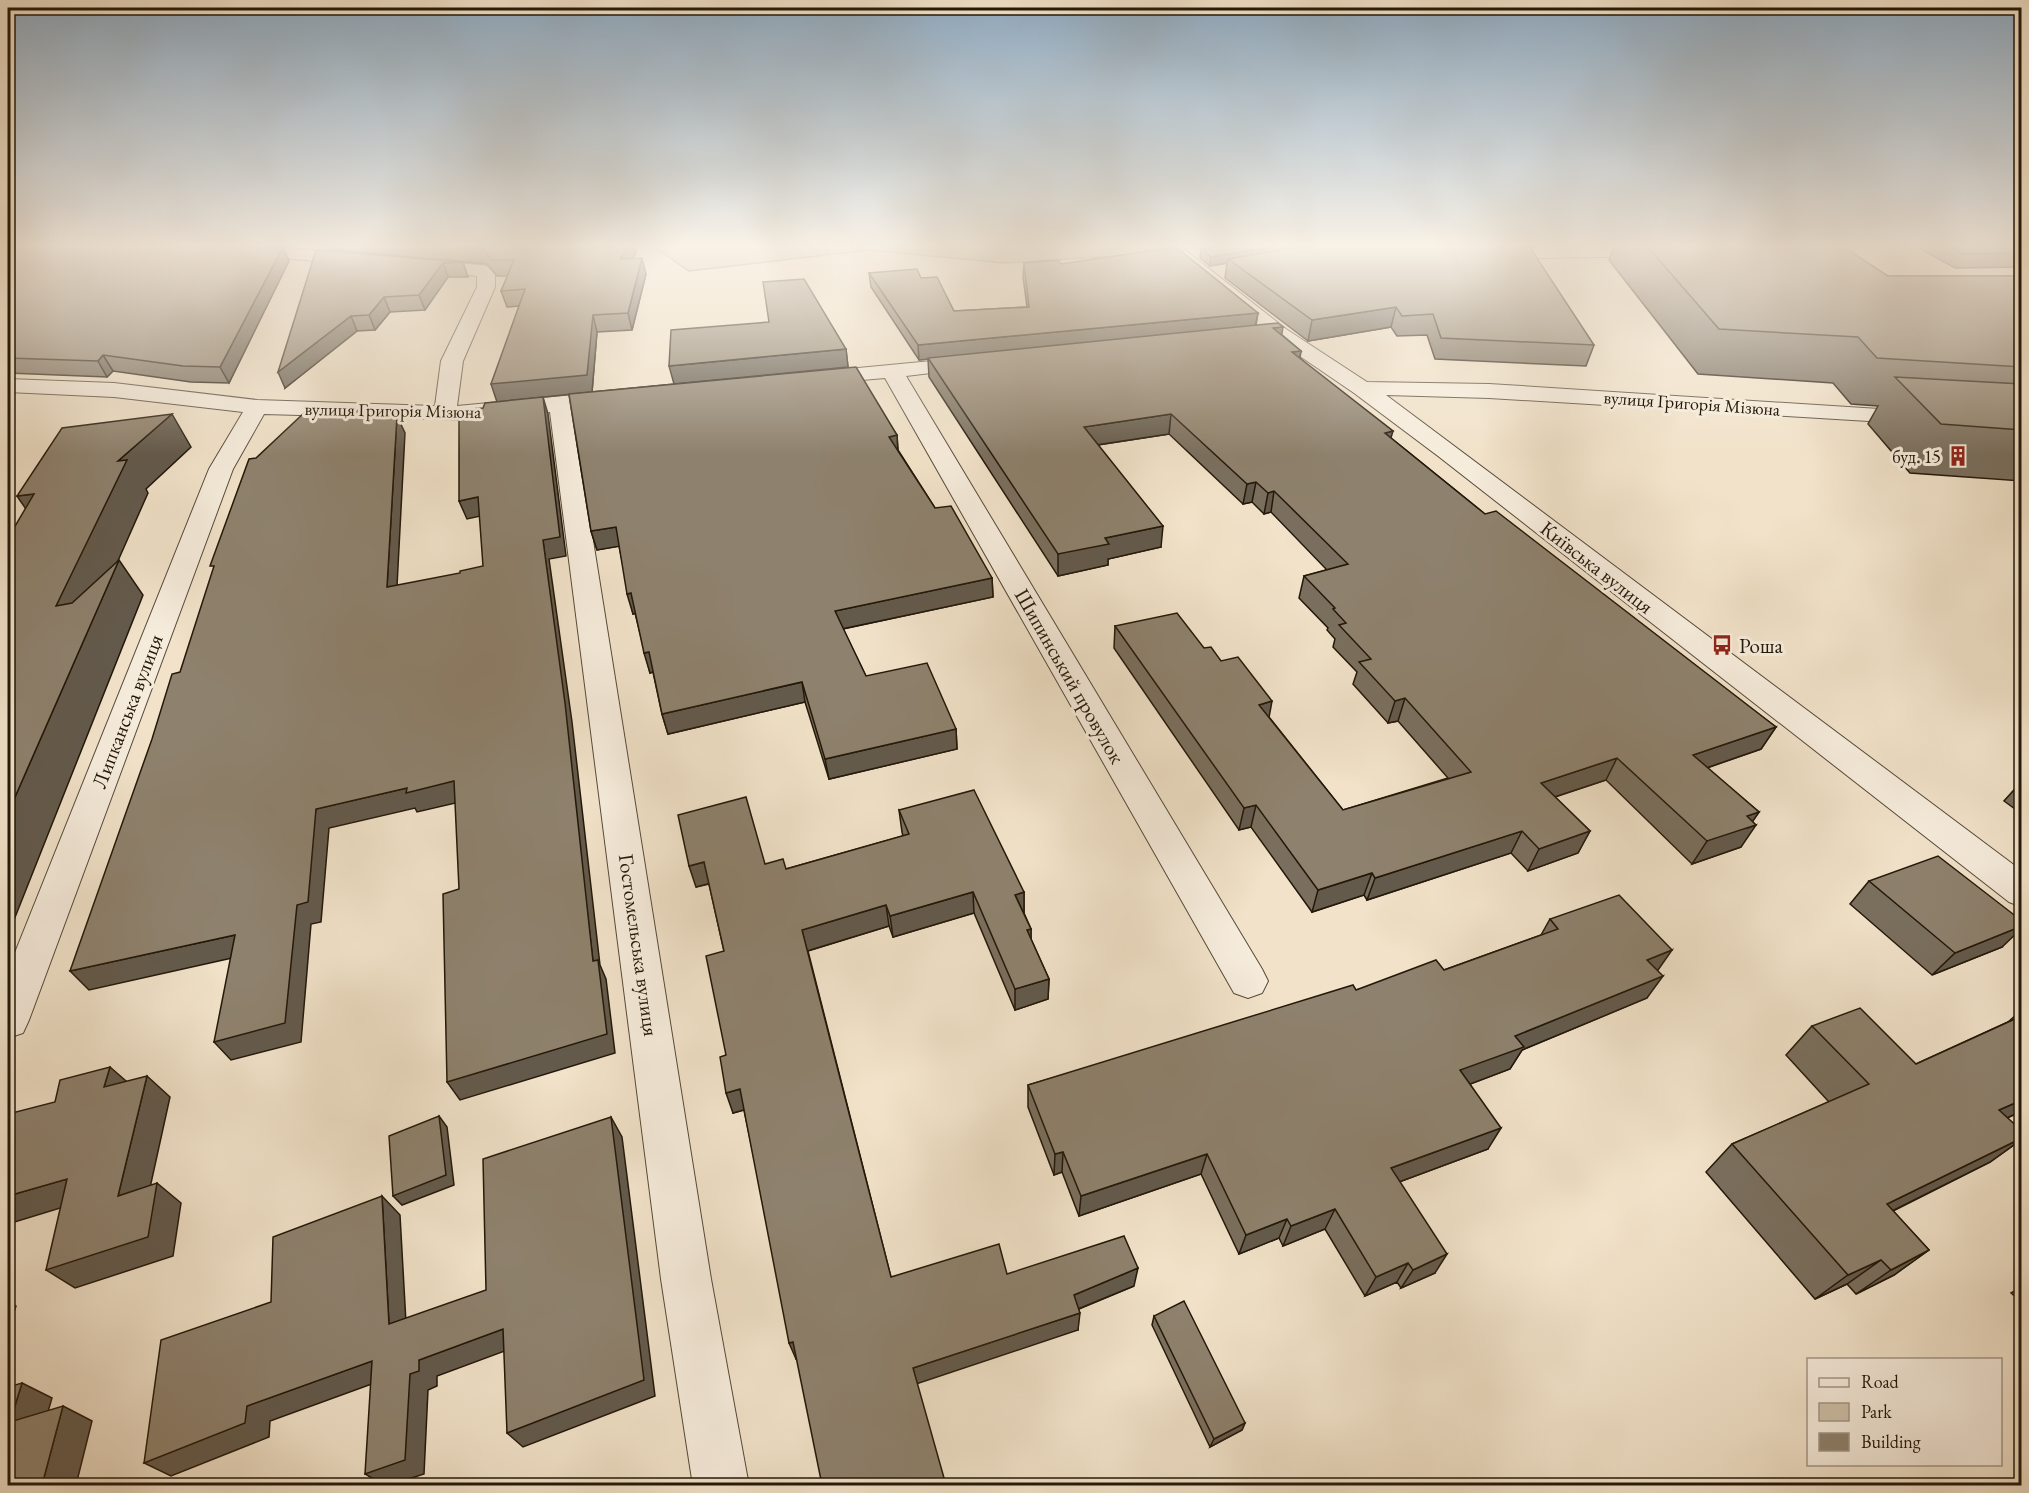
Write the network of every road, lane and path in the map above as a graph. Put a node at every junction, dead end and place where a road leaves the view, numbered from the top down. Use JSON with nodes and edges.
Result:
{"nodes":[{"id":1,"x":473,"y":316,"type":"edge"},
{"id":2,"x":1261,"y":316,"type":"edge"},
{"id":3,"x":1279,"y":333,"type":"junction"},
{"id":4,"x":1249,"y":336,"type":"edge"},
{"id":5,"x":996,"y":361,"type":"edge"},
{"id":6,"x":892,"y":371,"type":"junction"},
{"id":7,"x":797,"y":380,"type":"edge"},
{"id":8,"x":8,"y":386,"type":"edge"},
{"id":9,"x":1362,"y":388,"type":"junction"},
{"id":10,"x":632,"y":397,"type":"edge"},
{"id":11,"x":560,"y":404,"type":"junction"},
{"id":12,"x":257,"y":407,"type":"junction"},
{"id":13,"x":445,"y":412,"type":"junction"},
{"id":14,"x":1942,"y":419,"type":"edge"},
{"id":15,"x":2022,"y":892,"type":"edge"},
{"id":16,"x":1248,"y":981,"type":"dead end"},
{"id":17,"x":8,"y":1020,"type":"edge"},
{"id":18,"x":721,"y":1485,"type":"edge"}],
"edges":[{"from":1,"to":13,"type":"street"},
{"from":2,"to":3,"type":"street","name":"Київська вулиця"},
{"from":3,"to":4,"type":"street"},
{"from":3,"to":9,"type":"street","name":"Київська вулиця"},
{"from":5,"to":6,"type":"street"},
{"from":6,"to":7,"type":"street"},
{"from":6,"to":16,"type":"street","name":"Шипинський провулок"},
{"from":8,"to":12,"type":"street","name":"вулиця Григорія Мізюна"},
{"from":9,"to":14,"type":"street","name":"вулиця Григорія Мізюна"},
{"from":9,"to":15,"type":"street","name":"Київська вулиця"},
{"from":10,"to":11,"type":"street","name":"вулиця Григорія Мізюна"},
{"from":11,"to":13,"type":"street","name":"вулиця Григорія Мізюна"},
{"from":11,"to":18,"type":"street","name":"Гостомельська вулиця"},
{"from":12,"to":13,"type":"street","name":"вулиця Григорія Мізюна"},
{"from":12,"to":17,"type":"street","name":"Липканська вулиця"}]}
